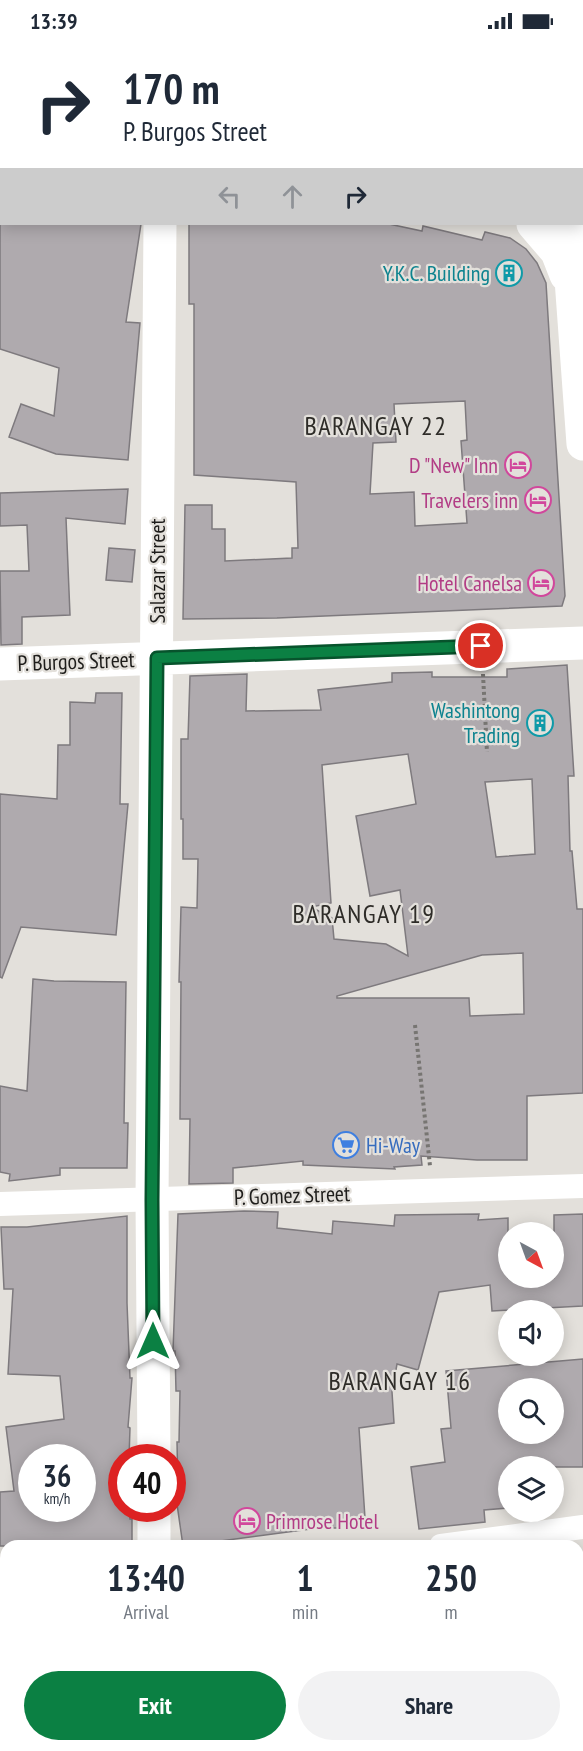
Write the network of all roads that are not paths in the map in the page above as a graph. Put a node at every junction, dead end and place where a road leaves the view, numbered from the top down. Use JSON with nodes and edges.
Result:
{"nodes":[{"id":1,"x":160,"y":225,"type":"edge"},
{"id":2,"x":534,"y":225,"type":"edge"},
{"id":3,"x":567,"y":226,"type":"edge"},
{"id":4,"x":572,"y":291,"type":"junction"},
{"id":5,"x":583,"y":444,"type":"edge"},
{"id":6,"x":583,"y":643,"type":"edge"},
{"id":7,"x":157,"y":658,"type":"junction"},
{"id":8,"x":0,"y":664,"type":"edge"},
{"id":9,"x":583,"y":1186,"type":"edge"},
{"id":10,"x":152,"y":1200,"type":"junction"},
{"id":11,"x":0,"y":1204,"type":"edge"},
{"id":12,"x":154,"y":1444,"type":"edge"},
{"id":13,"x":154,"y":1522,"type":"edge"},
{"id":14,"x":583,"y":1527,"type":"edge"},
{"id":15,"x":154,"y":1540,"type":"edge"},
{"id":16,"x":486,"y":1540,"type":"edge"}],
"edges":[{"from":1,"to":7,"type":"street","name":"Salazar Street"},
{"from":2,"to":4,"type":"street"},
{"from":3,"to":4,"type":"street"},
{"from":4,"to":5,"type":"street"},
{"from":6,"to":7,"type":"street","name":"P. Burgos Street"},
{"from":7,"to":8,"type":"street","name":"P. Burgos Street"},
{"from":7,"to":10,"type":"street","name":"Salazar Street"},
{"from":9,"to":10,"type":"street","name":"P. Gomez Street"},
{"from":10,"to":11,"type":"street","name":"P. Gomez Street"},
{"from":10,"to":12,"type":"street","name":"Salazar Street"},
{"from":13,"to":15,"type":"street"},
{"from":14,"to":16,"type":"street"}]}
